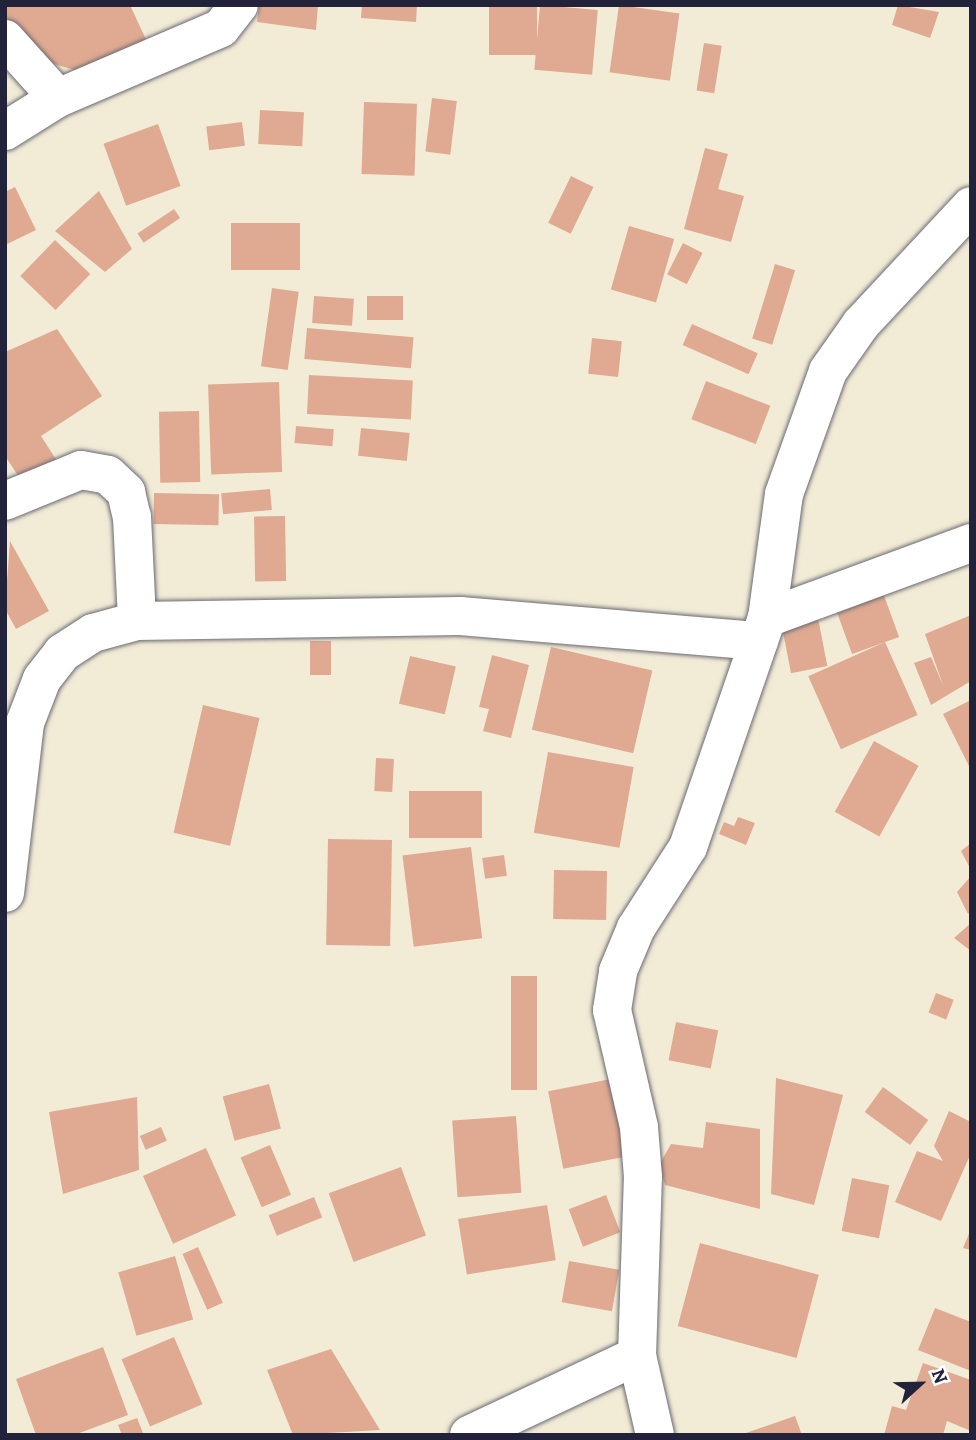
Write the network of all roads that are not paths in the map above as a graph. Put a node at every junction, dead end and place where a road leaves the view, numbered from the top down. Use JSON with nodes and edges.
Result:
{"nodes":[{"id":1,"x":239,"y":5,"type":"edge"},
{"id":2,"x":5,"y":39,"type":"edge"},
{"id":3,"x":58,"y":98,"type":"junction"},
{"id":4,"x":5,"y":131,"type":"edge"},
{"id":5,"x":971,"y":206,"type":"edge"},
{"id":6,"x":5,"y":501,"type":"edge"},
{"id":7,"x":971,"y":543,"type":"edge"},
{"id":8,"x":137,"y":621,"type":"junction"},
{"id":9,"x":763,"y":629,"type":"junction"},
{"id":10,"x":5,"y":893,"type":"edge"},
{"id":11,"x":637,"y":1356,"type":"junction"},
{"id":12,"x":469,"y":1435,"type":"edge"},
{"id":13,"x":655,"y":1435,"type":"edge"}],
"edges":[{"from":1,"to":3,"type":"street"},
{"from":2,"to":3,"type":"street"},
{"from":3,"to":4,"type":"street"},
{"from":5,"to":9,"type":"street"},
{"from":6,"to":8,"type":"street"},
{"from":7,"to":9,"type":"street"},
{"from":8,"to":9,"type":"street"},
{"from":8,"to":10,"type":"street"},
{"from":9,"to":11,"type":"street"},
{"from":11,"to":12,"type":"street"},
{"from":11,"to":13,"type":"street"}]}
